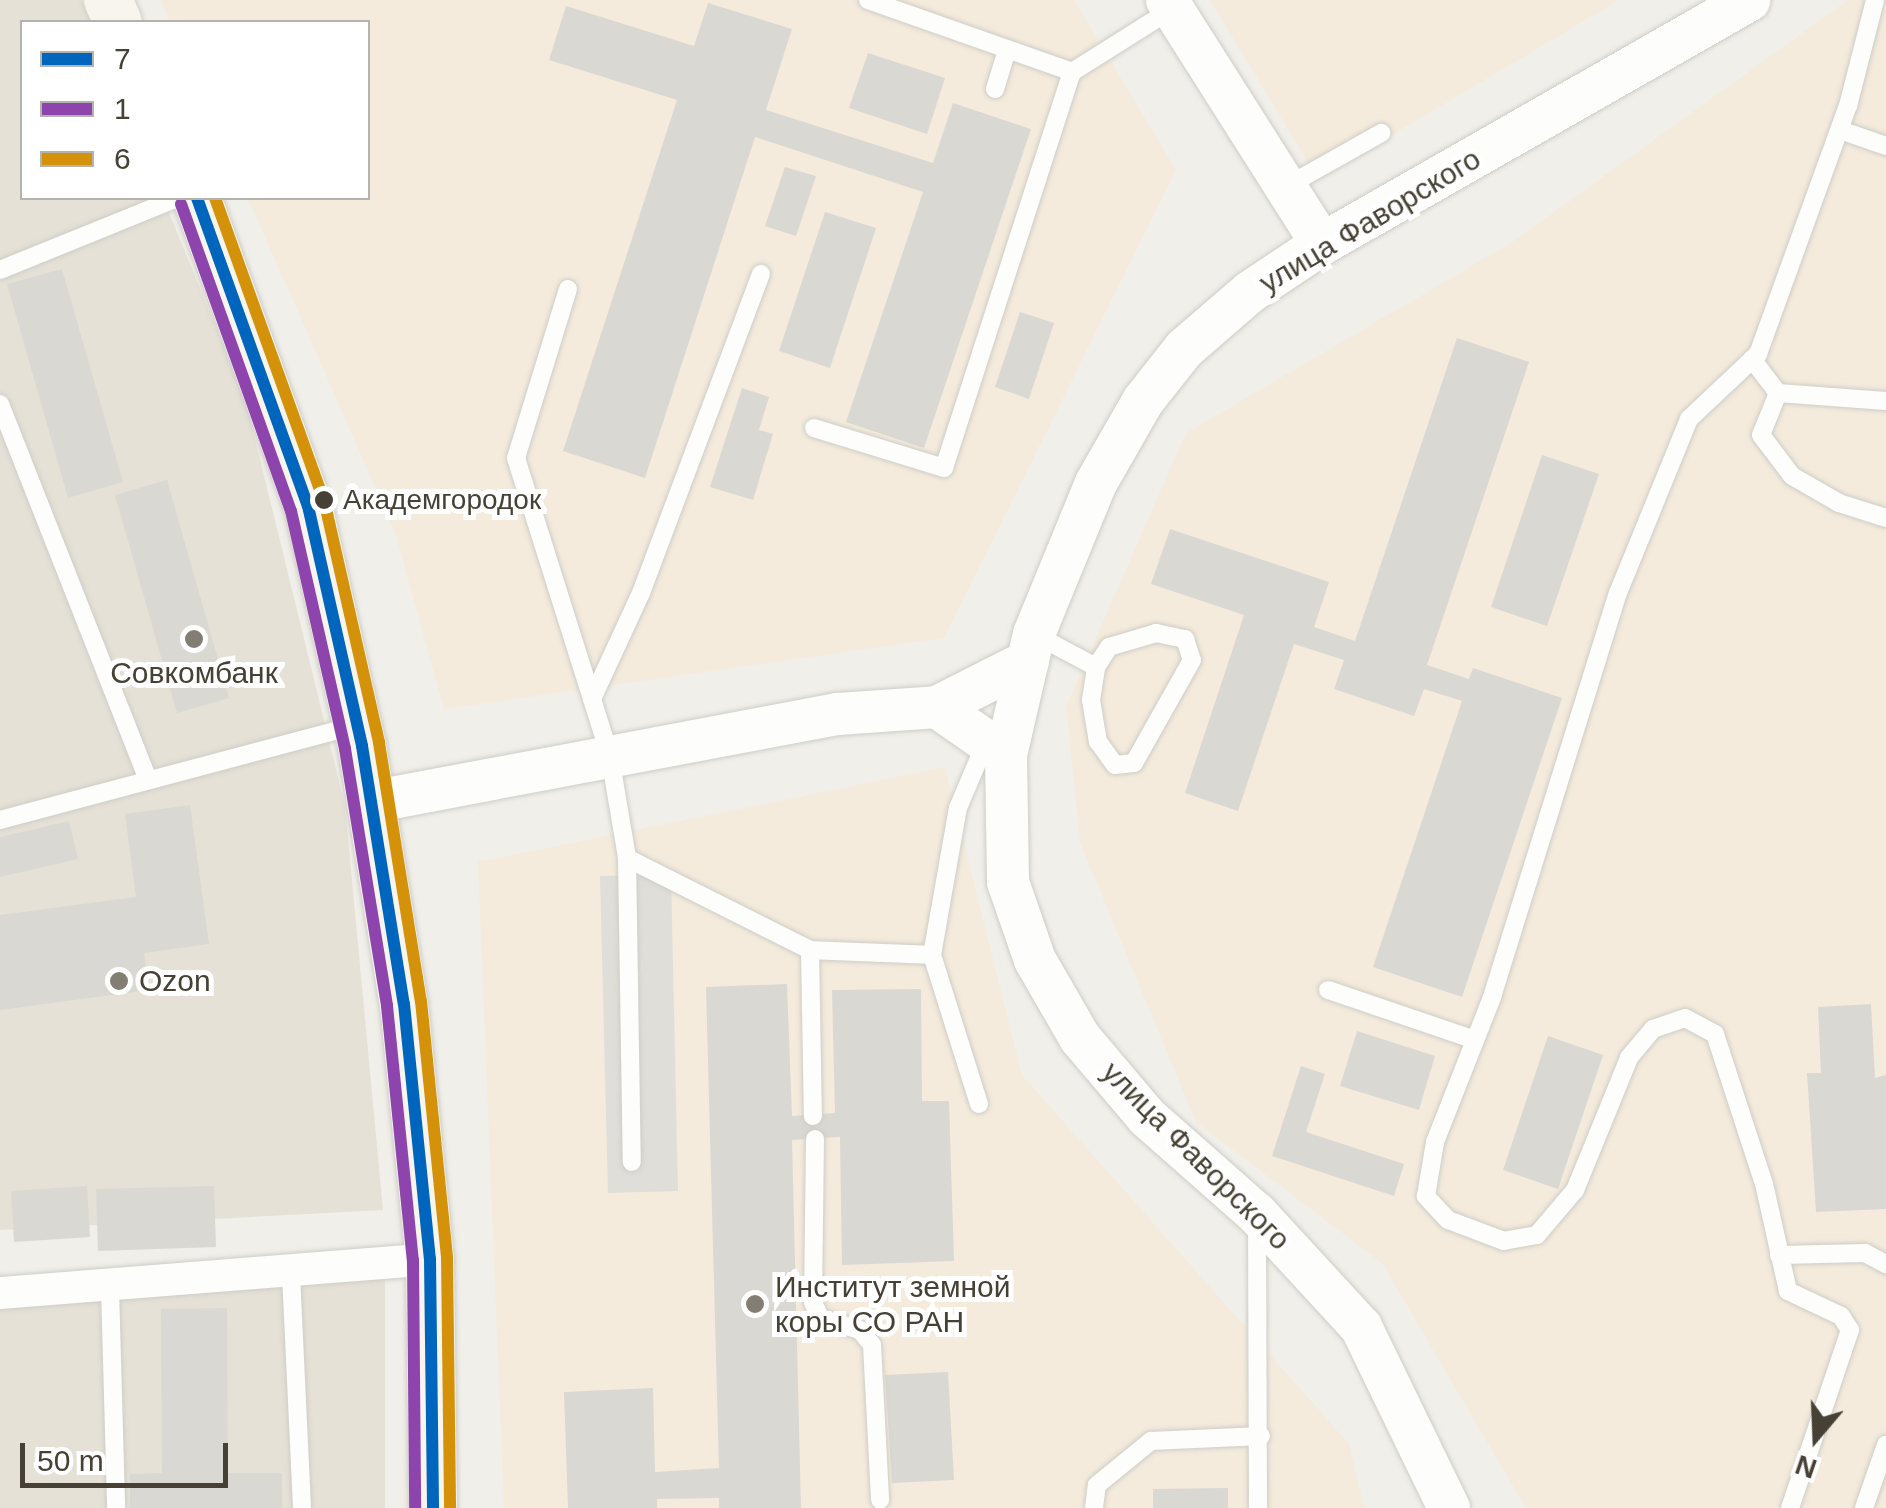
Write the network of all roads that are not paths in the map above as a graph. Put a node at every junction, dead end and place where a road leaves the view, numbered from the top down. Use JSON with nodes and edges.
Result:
{"nodes":[{"id":1,"x":868,"y":0,"type":"edge"},
{"id":2,"x":1749,"y":0,"type":"edge"},
{"id":3,"x":1875,"y":0,"type":"edge"},
{"id":4,"x":1170,"y":5,"type":"edge"},
{"id":5,"x":1007,"y":50,"type":"junction"},
{"id":6,"x":1072,"y":72,"type":"junction"},
{"id":7,"x":996,"y":89,"type":"dead end"},
{"id":8,"x":1840,"y":130,"type":"junction"},
{"id":9,"x":1381,"y":133,"type":"dead end"},
{"id":10,"x":1886,"y":146,"type":"edge"},
{"id":11,"x":1289,"y":193,"type":"junction"},
{"id":12,"x":172,"y":200,"type":"edge"},
{"id":13,"x":197,"y":200,"type":"edge"},
{"id":14,"x":1322,"y":244,"type":"junction"},
{"id":15,"x":0,"y":270,"type":"edge"},
{"id":16,"x":761,"y":274,"type":"dead end"},
{"id":17,"x":568,"y":289,"type":"dead end"},
{"id":18,"x":1752,"y":359,"type":"junction"},
{"id":19,"x":1778,"y":393,"type":"junction"},
{"id":20,"x":1886,"y":401,"type":"edge"},
{"id":21,"x":0,"y":404,"type":"edge"},
{"id":22,"x":814,"y":428,"type":"dead end"},
{"id":23,"x":1886,"y":518,"type":"edge"},
{"id":24,"x":1031,"y":648,"type":"junction"},
{"id":25,"x":1096,"y":667,"type":"junction"},
{"id":26,"x":592,"y":699,"type":"junction"},
{"id":27,"x":936,"y":707,"type":"junction"},
{"id":28,"x":358,"y":725,"type":"junction"},
{"id":29,"x":996,"y":748,"type":"junction"},
{"id":30,"x":610,"y":757,"type":"junction"},
{"id":31,"x":147,"y":778,"type":"junction"},
{"id":32,"x":371,"y":802,"type":"junction"},
{"id":33,"x":0,"y":820,"type":"edge"},
{"id":34,"x":627,"y":858,"type":"junction"},
{"id":35,"x":810,"y":950,"type":"junction"},
{"id":36,"x":932,"y":954,"type":"junction"},
{"id":37,"x":1328,"y":990,"type":"dead end"},
{"id":38,"x":1475,"y":1040,"type":"junction"},
{"id":39,"x":979,"y":1104,"type":"dead end"},
{"id":40,"x":813,"y":1116,"type":"dead end"},
{"id":41,"x":815,"y":1139,"type":"dead end"},
{"id":42,"x":632,"y":1162,"type":"dead end"},
{"id":43,"x":1257,"y":1214,"type":"junction"},
{"id":44,"x":1779,"y":1256,"type":"junction"},
{"id":45,"x":430,"y":1260,"type":"junction"},
{"id":46,"x":1886,"y":1264,"type":"edge"},
{"id":47,"x":291,"y":1274,"type":"junction"},
{"id":48,"x":110,"y":1288,"type":"junction"},
{"id":49,"x":0,"y":1294,"type":"edge"},
{"id":50,"x":1261,"y":1436,"type":"junction"},
{"id":51,"x":1886,"y":1444,"type":"edge"},
{"id":52,"x":880,"y":1500,"type":"dead end"},
{"id":53,"x":116,"y":1508,"type":"edge"},
{"id":54,"x":302,"y":1508,"type":"edge"},
{"id":55,"x":433,"y":1508,"type":"edge"},
{"id":56,"x":1094,"y":1508,"type":"edge"},
{"id":57,"x":1258,"y":1508,"type":"edge"},
{"id":58,"x":1449,"y":1508,"type":"edge"},
{"id":59,"x":1790,"y":1508,"type":"edge"},
{"id":60,"x":1864,"y":1508,"type":"edge"}],
"edges":[{"from":1,"to":5,"type":"lane"},
{"from":2,"to":14,"type":"street","name":"улица Фаворского"},
{"from":3,"to":8,"type":"lane"},
{"from":4,"to":6,"type":"lane"},
{"from":4,"to":11,"type":"street"},
{"from":5,"to":6,"type":"lane"},
{"from":5,"to":7,"type":"lane"},
{"from":6,"to":22,"type":"lane"},
{"from":8,"to":10,"type":"lane"},
{"from":8,"to":18,"type":"lane"},
{"from":9,"to":11,"type":"lane"},
{"from":11,"to":14,"type":"street"},
{"from":12,"to":15,"type":"lane"},
{"from":13,"to":28,"type":"main road"},
{"from":14,"to":24,"type":"street","name":"улица Фаворского"},
{"from":16,"to":26,"type":"lane"},
{"from":17,"to":26,"type":"lane"},
{"from":18,"to":19,"type":"lane"},
{"from":18,"to":38,"type":"lane"},
{"from":19,"to":20,"type":"lane"},
{"from":19,"to":23,"type":"lane"},
{"from":21,"to":31,"type":"lane"},
{"from":24,"to":25,"type":"lane"},
{"from":24,"to":27,"type":"street"},
{"from":24,"to":29,"type":"street","name":"улица Фаворского"},
{"from":25,"to":25,"type":"lane"},
{"from":26,"to":30,"type":"lane"},
{"from":27,"to":29,"type":"street"},
{"from":27,"to":30,"type":"street"},
{"from":28,"to":31,"type":"lane"},
{"from":28,"to":32,"type":"main road"},
{"from":29,"to":36,"type":"lane"},
{"from":29,"to":43,"type":"street","name":"улица Фаворского"},
{"from":30,"to":32,"type":"street"},
{"from":30,"to":34,"type":"lane"},
{"from":31,"to":33,"type":"lane"},
{"from":32,"to":45,"type":"main road"},
{"from":34,"to":35,"type":"lane"},
{"from":34,"to":42,"type":"lane"},
{"from":35,"to":36,"type":"lane"},
{"from":35,"to":40,"type":"lane"},
{"from":36,"to":39,"type":"lane"},
{"from":37,"to":38,"type":"lane"},
{"from":38,"to":44,"type":"lane"},
{"from":41,"to":52,"type":"lane"},
{"from":43,"to":50,"type":"lane"},
{"from":43,"to":58,"type":"street","name":"улица Фаворского"},
{"from":44,"to":46,"type":"lane"},
{"from":44,"to":59,"type":"lane"},
{"from":45,"to":47,"type":"street"},
{"from":45,"to":55,"type":"main road"},
{"from":47,"to":48,"type":"street"},
{"from":47,"to":54,"type":"lane"},
{"from":48,"to":49,"type":"street"},
{"from":48,"to":53,"type":"lane"},
{"from":50,"to":56,"type":"lane"},
{"from":50,"to":57,"type":"lane"},
{"from":51,"to":60,"type":"lane"}]}
